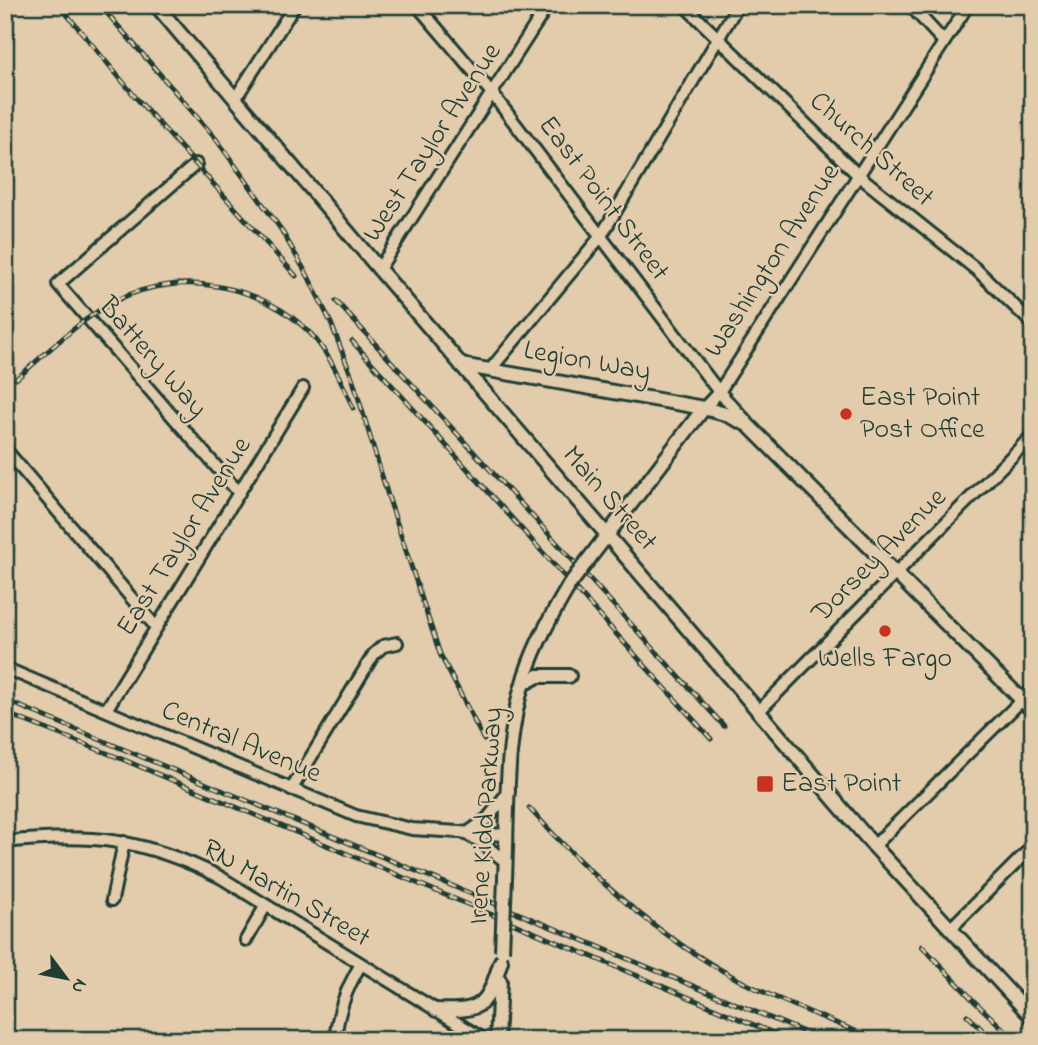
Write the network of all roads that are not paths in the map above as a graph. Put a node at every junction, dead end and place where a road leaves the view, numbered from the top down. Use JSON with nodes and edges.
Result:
{"nodes":[{"id":1,"x":156,"y":5,"type":"edge"},
{"id":2,"x":295,"y":5,"type":"edge"},
{"id":3,"x":417,"y":5,"type":"edge"},
{"id":4,"x":548,"y":5,"type":"edge"},
{"id":5,"x":684,"y":5,"type":"edge"},
{"id":6,"x":738,"y":5,"type":"edge"},
{"id":7,"x":910,"y":5,"type":"edge"},
{"id":8,"x":968,"y":5,"type":"edge"},
{"id":9,"x":718,"y":39,"type":"junction"},
{"id":10,"x":944,"y":42,"type":"junction"},
{"id":11,"x":491,"y":92,"type":"junction"},
{"id":12,"x":235,"y":99,"type":"junction"},
{"id":13,"x":196,"y":164,"type":"dead end"},
{"id":14,"x":858,"y":175,"type":"junction"},
{"id":15,"x":601,"y":236,"type":"junction"},
{"id":16,"x":379,"y":270,"type":"junction"},
{"id":17,"x":1033,"y":324,"type":"edge"},
{"id":18,"x":461,"y":365,"type":"junction"},
{"id":19,"x":490,"y":370,"type":"junction"},
{"id":20,"x":303,"y":388,"type":"dead end"},
{"id":21,"x":719,"y":392,"type":"junction"},
{"id":22,"x":704,"y":408,"type":"junction"},
{"id":23,"x":748,"y":425,"type":"junction"},
{"id":24,"x":1033,"y":435,"type":"edge"},
{"id":25,"x":5,"y":449,"type":"edge"},
{"id":26,"x":239,"y":493,"type":"junction"},
{"id":27,"x":607,"y":535,"type":"junction"},
{"id":28,"x":896,"y":573,"type":"junction"},
{"id":29,"x":156,"y":626,"type":"junction"},
{"id":30,"x":397,"y":643,"type":"dead end"},
{"id":31,"x":5,"y":668,"type":"edge"},
{"id":32,"x":569,"y":676,"type":"dead end"},
{"id":33,"x":523,"y":684,"type":"junction"},
{"id":34,"x":1033,"y":689,"type":"edge"},
{"id":35,"x":1022,"y":700,"type":"junction"},
{"id":36,"x":106,"y":710,"type":"junction"},
{"id":37,"x":760,"y":710,"type":"junction"},
{"id":38,"x":1033,"y":711,"type":"edge"},
{"id":39,"x":291,"y":790,"type":"junction"},
{"id":40,"x":509,"y":791,"type":"junction"},
{"id":41,"x":466,"y":834,"type":"junction"},
{"id":42,"x":506,"y":835,"type":"junction"},
{"id":43,"x":5,"y":842,"type":"edge"},
{"id":44,"x":124,"y":842,"type":"junction"},
{"id":45,"x":874,"y":846,"type":"junction"},
{"id":46,"x":1033,"y":846,"type":"edge"},
{"id":47,"x":506,"y":862,"type":"junction"},
{"id":48,"x":112,"y":900,"type":"dead end"},
{"id":49,"x":266,"y":905,"type":"junction"},
{"id":50,"x":950,"y":929,"type":"junction"},
{"id":51,"x":246,"y":940,"type":"dead end"},
{"id":52,"x":501,"y":956,"type":"junction"},
{"id":53,"x":361,"y":964,"type":"junction"},
{"id":54,"x":436,"y":1010,"type":"junction"},
{"id":55,"x":1033,"y":1018,"type":"edge"},
{"id":56,"x":335,"y":1040,"type":"edge"},
{"id":57,"x":485,"y":1040,"type":"edge"},
{"id":58,"x":497,"y":1040,"type":"edge"}],
"edges":[{"from":1,"to":12,"type":"main road","name":"Main Street"},
{"from":2,"to":12,"type":"street"},
{"from":3,"to":11,"type":"street","name":"East Point Street"},
{"from":4,"to":11,"type":"street","name":"West Taylor Avenue"},
{"from":5,"to":9,"type":"street","name":"Church Street"},
{"from":6,"to":9,"type":"street"},
{"from":7,"to":10,"type":"street"},
{"from":8,"to":10,"type":"street","name":"Washington Avenue"},
{"from":9,"to":14,"type":"street","name":"Church Street"},
{"from":9,"to":15,"type":"street"},
{"from":10,"to":14,"type":"street","name":"Washington Avenue"},
{"from":11,"to":15,"type":"street","name":"East Point Street"},
{"from":11,"to":16,"type":"street","name":"West Taylor Avenue"},
{"from":12,"to":16,"type":"main road","name":"Main Street"},
{"from":13,"to":26,"type":"street","name":"Battery Way"},
{"from":14,"to":17,"type":"street","name":"Church Street"},
{"from":14,"to":21,"type":"street","name":"Washington Avenue"},
{"from":15,"to":19,"type":"street"},
{"from":15,"to":21,"type":"street","name":"East Point Street"},
{"from":16,"to":18,"type":"main road","name":"Main Street"},
{"from":18,"to":19,"type":"main road","name":"Legion Way"},
{"from":18,"to":27,"type":"main road","name":"Main Street"},
{"from":19,"to":22,"type":"main road","name":"Legion Way"},
{"from":20,"to":26,"type":"street","name":"East Taylor Avenue"},
{"from":21,"to":22,"type":"street","name":"Washington Avenue"},
{"from":21,"to":23,"type":"street","name":"East Point Street"},
{"from":22,"to":23,"type":"main road","name":"East Point Street"},
{"from":22,"to":27,"type":"main road","name":"Washington Avenue"},
{"from":23,"to":28,"type":"main road","name":"East Point Street"},
{"from":24,"to":28,"type":"street","name":"Dorsey Avenue"},
{"from":25,"to":29,"type":"street"},
{"from":26,"to":29,"type":"street","name":"East Taylor Avenue"},
{"from":27,"to":33,"type":"main road","name":"Irene Kidd Parkway","bridge":true},
{"from":27,"to":37,"type":"main road","name":"Main Street"},
{"from":28,"to":35,"type":"main road","name":"East Point Street"},
{"from":28,"to":37,"type":"street","name":"Dorsey Avenue"},
{"from":29,"to":36,"type":"street","name":"East Taylor Avenue"},
{"from":30,"to":39,"type":"street"},
{"from":31,"to":36,"type":"street","name":"Central Avenue"},
{"from":32,"to":33,"type":"main road"},
{"from":33,"to":40,"type":"main road","name":"Irene Kidd Parkway"},
{"from":34,"to":35,"type":"street"},
{"from":35,"to":38,"type":"main road","name":"East Point Street"},
{"from":35,"to":45,"type":"street"},
{"from":36,"to":39,"type":"street","name":"Central Avenue"},
{"from":37,"to":45,"type":"main road","name":"Main Street"},
{"from":39,"to":41,"type":"street","name":"Central Avenue"},
{"from":40,"to":41,"type":"street"},
{"from":40,"to":42,"type":"main road","name":"Irene Kidd Parkway"},
{"from":41,"to":42,"type":"street","name":"Central Avenue"},
{"from":41,"to":47,"type":"street","name":"Central Avenue"},
{"from":42,"to":47,"type":"main road","name":"Irene Kidd Parkway"},
{"from":43,"to":44,"type":"street","name":"RN Martin Street"},
{"from":44,"to":48,"type":"street"},
{"from":44,"to":49,"type":"street","name":"RN Martin Street"},
{"from":45,"to":50,"type":"main road","name":"Main Street"},
{"from":46,"to":50,"type":"street"},
{"from":47,"to":52,"type":"main road","name":"Irene Kidd Parkway","bridge":true},
{"from":49,"to":51,"type":"street"},
{"from":49,"to":53,"type":"street","name":"RN Martin Street"},
{"from":50,"to":55,"type":"main road","name":"Main Street"},
{"from":52,"to":54,"type":"main road"},
{"from":52,"to":58,"type":"main road","name":"Irene Kidd Parkway"},
{"from":53,"to":54,"type":"street","name":"RN Martin Street"},
{"from":53,"to":56,"type":"street"},
{"from":54,"to":57,"type":"street","name":"RN Martin Street"}]}
